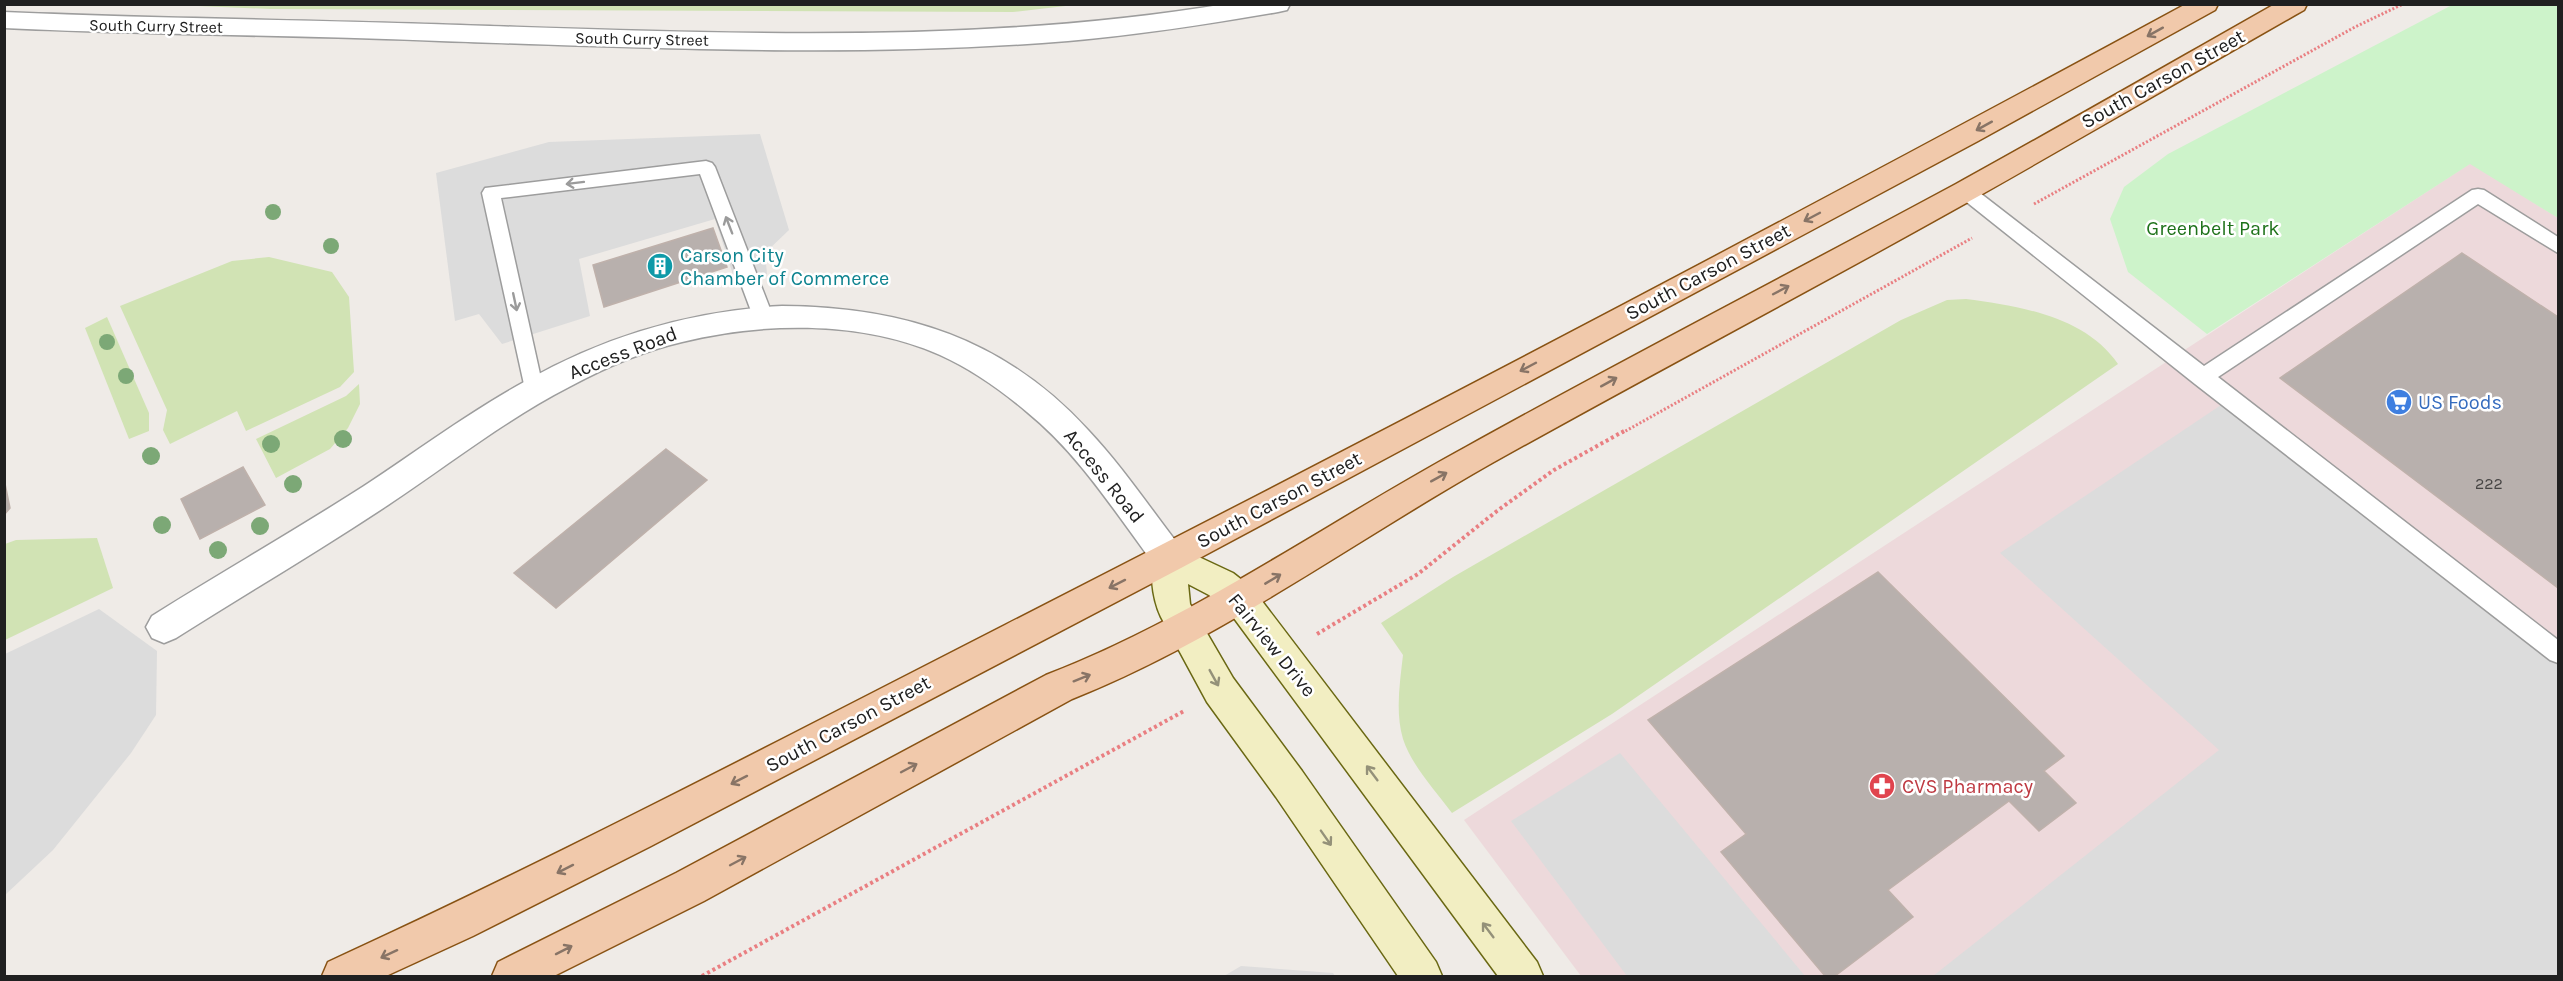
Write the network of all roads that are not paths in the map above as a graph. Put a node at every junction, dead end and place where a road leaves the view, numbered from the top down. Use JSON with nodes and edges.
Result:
{"nodes":[{"id":1,"x":1278,"y":4,"type":"edge"},
{"id":2,"x":2206,"y":4,"type":"edge"},
{"id":3,"x":2295,"y":4,"type":"edge"},
{"id":4,"x":4,"y":20,"type":"edge"},
{"id":5,"x":1923,"y":158,"type":"junction"},
{"id":6,"x":1965,"y":191,"type":"junction"},
{"id":7,"x":2559,"y":246,"type":"edge"},
{"id":8,"x":764,"y":319,"type":"junction"},
{"id":9,"x":2202,"y":378,"type":"junction"},
{"id":10,"x":534,"y":392,"type":"junction"},
{"id":11,"x":1169,"y":558,"type":"junction"},
{"id":12,"x":1240,"y":599,"type":"junction"},
{"id":13,"x":164,"y":627,"type":"dead end"},
{"id":14,"x":1185,"y":627,"type":"junction"},
{"id":15,"x":2559,"y":653,"type":"edge"},
{"id":16,"x":342,"y":976,"type":"edge"},
{"id":17,"x":512,"y":976,"type":"edge"},
{"id":18,"x":1422,"y":976,"type":"edge"},
{"id":19,"x":1523,"y":976,"type":"edge"}],
"edges":[{"from":1,"to":4,"type":"street","name":"South Curry Street"},
{"from":2,"to":5,"type":"main road","name":"South Carson Street","one_way":true},
{"from":3,"to":6,"type":"main road","name":"South Carson Street"},
{"from":5,"to":6,"type":"main road"},
{"from":5,"to":11,"type":"main road","name":"South Carson Street","one_way":true},
{"from":6,"to":9,"type":"lane"},
{"from":12,"to":6,"type":"main road","name":"South Carson Street","one_way":true},
{"from":7,"to":9,"type":"lane"},
{"from":8,"to":10,"type":"street","name":"Access Road"},
{"from":8,"to":10,"type":"lane","one_way":true},
{"from":8,"to":11,"type":"street","name":"Access Road"},
{"from":9,"to":15,"type":"lane"},
{"from":10,"to":13,"type":"street","name":"Access Road"},
{"from":11,"to":12,"type":"main road","name":"Fairview Drive"},
{"from":11,"to":14,"type":"main road"},
{"from":11,"to":16,"type":"main road","name":"South Carson Street","one_way":true},
{"from":12,"to":14,"type":"main road","name":"South Carson Street"},
{"from":19,"to":12,"type":"main road","name":"Fairview Drive","one_way":true},
{"from":17,"to":14,"type":"main road","name":"South Carson Street","one_way":true},
{"from":14,"to":18,"type":"main road","one_way":true}]}
